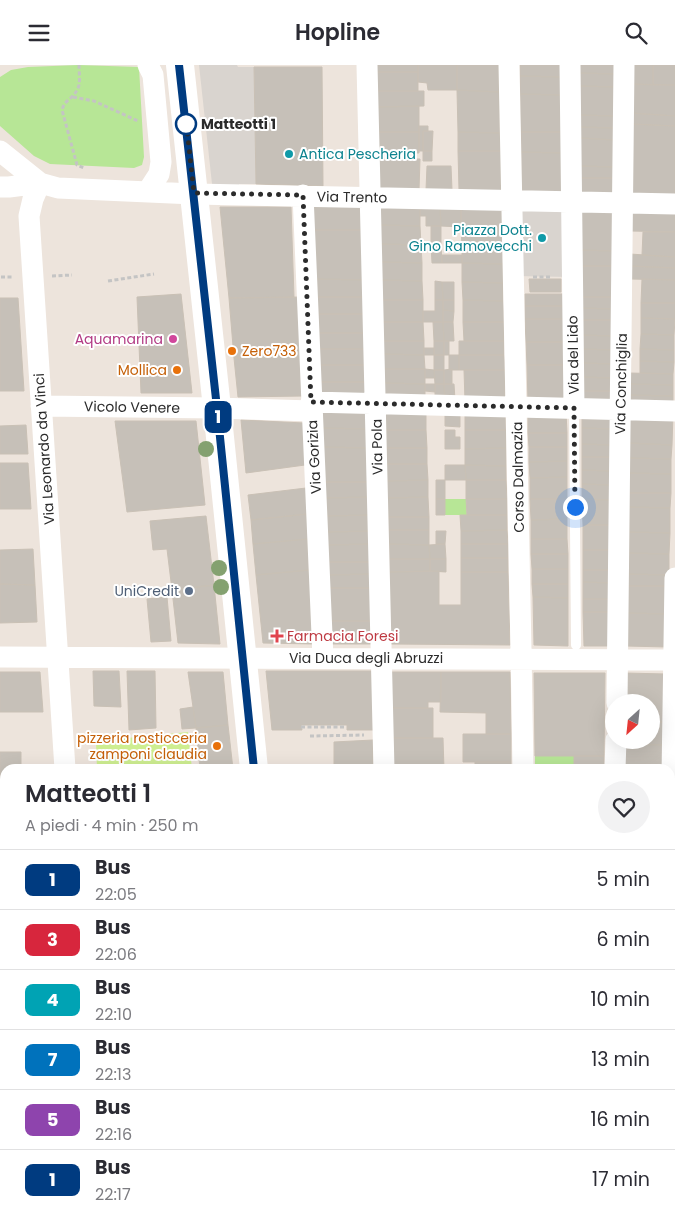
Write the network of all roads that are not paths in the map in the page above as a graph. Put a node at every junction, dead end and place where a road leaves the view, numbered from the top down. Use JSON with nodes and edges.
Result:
{"nodes":[{"id":1,"x":148,"y":65,"type":"edge"},
{"id":2,"x":180,"y":65,"type":"edge"},
{"id":3,"x":367,"y":65,"type":"edge"},
{"id":4,"x":509,"y":65,"type":"edge"},
{"id":5,"x":570,"y":65,"type":"edge"},
{"id":6,"x":624,"y":65,"type":"edge"},
{"id":7,"x":0,"y":151,"type":"edge"},
{"id":8,"x":40,"y":183,"type":"junction"},
{"id":9,"x":0,"y":187,"type":"edge"},
{"id":10,"x":148,"y":191,"type":"junction"},
{"id":11,"x":194,"y":193,"type":"junction"},
{"id":12,"x":303,"y":195,"type":"junction"},
{"id":13,"x":371,"y":197,"type":"junction"},
{"id":14,"x":512,"y":201,"type":"junction"},
{"id":15,"x":572,"y":202,"type":"junction"},
{"id":16,"x":623,"y":203,"type":"junction"},
{"id":17,"x":675,"y":205,"type":"edge"},
{"id":18,"x":376,"y":403,"type":"junction"},
{"id":19,"x":42,"y":406,"type":"junction"},
{"id":20,"x":311,"y":407,"type":"junction"},
{"id":21,"x":516,"y":407,"type":"junction"},
{"id":22,"x":217,"y":408,"type":"junction"},
{"id":23,"x":574,"y":408,"type":"junction"},
{"id":24,"x":620,"y":409,"type":"junction"},
{"id":25,"x":675,"y":411,"type":"edge"},
{"id":26,"x":675,"y":578,"type":"edge"},
{"id":27,"x":576,"y":645,"type":"dead end"},
{"id":28,"x":0,"y":657,"type":"edge"},
{"id":29,"x":58,"y":657,"type":"junction"},
{"id":30,"x":242,"y":658,"type":"junction"},
{"id":31,"x":323,"y":658,"type":"junction"},
{"id":32,"x":381,"y":659,"type":"junction"},
{"id":33,"x":522,"y":659,"type":"junction"},
{"id":34,"x":618,"y":660,"type":"junction"},
{"id":35,"x":674,"y":660,"type":"edge"},
{"id":36,"x":617,"y":694,"type":"edge"},
{"id":37,"x":616,"y":749,"type":"edge"},
{"id":38,"x":65,"y":764,"type":"edge"},
{"id":39,"x":253,"y":764,"type":"edge"},
{"id":40,"x":384,"y":764,"type":"edge"},
{"id":41,"x":523,"y":764,"type":"edge"},
{"id":42,"x":615,"y":764,"type":"edge"},
{"id":43,"x":672,"y":764,"type":"edge"}],
"edges":[{"from":1,"to":10,"type":"street"},
{"from":2,"to":11,"type":"street"},
{"from":3,"to":13,"type":"street","name":"Via Pola"},
{"from":4,"to":14,"type":"street","name":"Corso Dalmazia"},
{"from":5,"to":15,"type":"street","name":"Via del Lido"},
{"from":6,"to":16,"type":"street","name":"Via Conchiglia"},
{"from":7,"to":8,"type":"street"},
{"from":8,"to":9,"type":"street","name":"Via Trento"},
{"from":8,"to":10,"type":"street","name":"Via Trento"},
{"from":8,"to":19,"type":"street","name":"Via Leonardo da Vinci"},
{"from":10,"to":11,"type":"street","name":"Via Trento"},
{"from":11,"to":12,"type":"street","name":"Via Trento"},
{"from":11,"to":22,"type":"street"},
{"from":12,"to":13,"type":"street","name":"Via Trento"},
{"from":12,"to":20,"type":"street","name":"Via Gorizia"},
{"from":13,"to":14,"type":"street","name":"Via Trento"},
{"from":13,"to":18,"type":"street","name":"Via Pola"},
{"from":14,"to":15,"type":"street","name":"Via Trento"},
{"from":14,"to":21,"type":"street","name":"Corso Dalmazia"},
{"from":15,"to":16,"type":"street","name":"Via Trento"},
{"from":15,"to":23,"type":"street","name":"Via del Lido"},
{"from":16,"to":17,"type":"street","name":"Via Trento"},
{"from":16,"to":24,"type":"street","name":"Via Conchiglia"},
{"from":18,"to":20,"type":"street","name":"Vicolo Venere"},
{"from":18,"to":21,"type":"street","name":"Vicolo Venere"},
{"from":18,"to":32,"type":"street","name":"Via Pola"},
{"from":19,"to":22,"type":"street","name":"Vicolo Venere"},
{"from":19,"to":29,"type":"street","name":"Via Leonardo da Vinci"},
{"from":20,"to":22,"type":"street","name":"Vicolo Venere"},
{"from":20,"to":31,"type":"street","name":"Via Gorizia"},
{"from":21,"to":23,"type":"street","name":"Vicolo Venere"},
{"from":21,"to":33,"type":"street","name":"Corso Dalmazia"},
{"from":22,"to":30,"type":"street"},
{"from":23,"to":24,"type":"street","name":"Vicolo Venere"},
{"from":23,"to":27,"type":"lane","name":"Via del Lido"},
{"from":24,"to":25,"type":"street","name":"Vicolo Venere"},
{"from":24,"to":34,"type":"street","name":"Via Conchiglia"},
{"from":26,"to":35,"type":"street"},
{"from":28,"to":29,"type":"street","name":"Via Duca degli Abruzzi"},
{"from":29,"to":30,"type":"street","name":"Via Duca degli Abruzzi"},
{"from":29,"to":38,"type":"street","name":"Via Leonardo da Vinci"},
{"from":30,"to":31,"type":"street","name":"Via Duca degli Abruzzi"},
{"from":30,"to":39,"type":"street"},
{"from":31,"to":32,"type":"street","name":"Via Duca degli Abruzzi"},
{"from":32,"to":33,"type":"street","name":"Via Duca degli Abruzzi"},
{"from":32,"to":40,"type":"street","name":"Via Pola"},
{"from":33,"to":34,"type":"street","name":"Via Duca degli Abruzzi"},
{"from":33,"to":41,"type":"street","name":"Corso Dalmazia"},
{"from":34,"to":35,"type":"street","name":"Via Duca degli Abruzzi"},
{"from":34,"to":36,"type":"street","name":"Via Conchiglia"},
{"from":35,"to":43,"type":"street"},
{"from":37,"to":42,"type":"street"}]}
